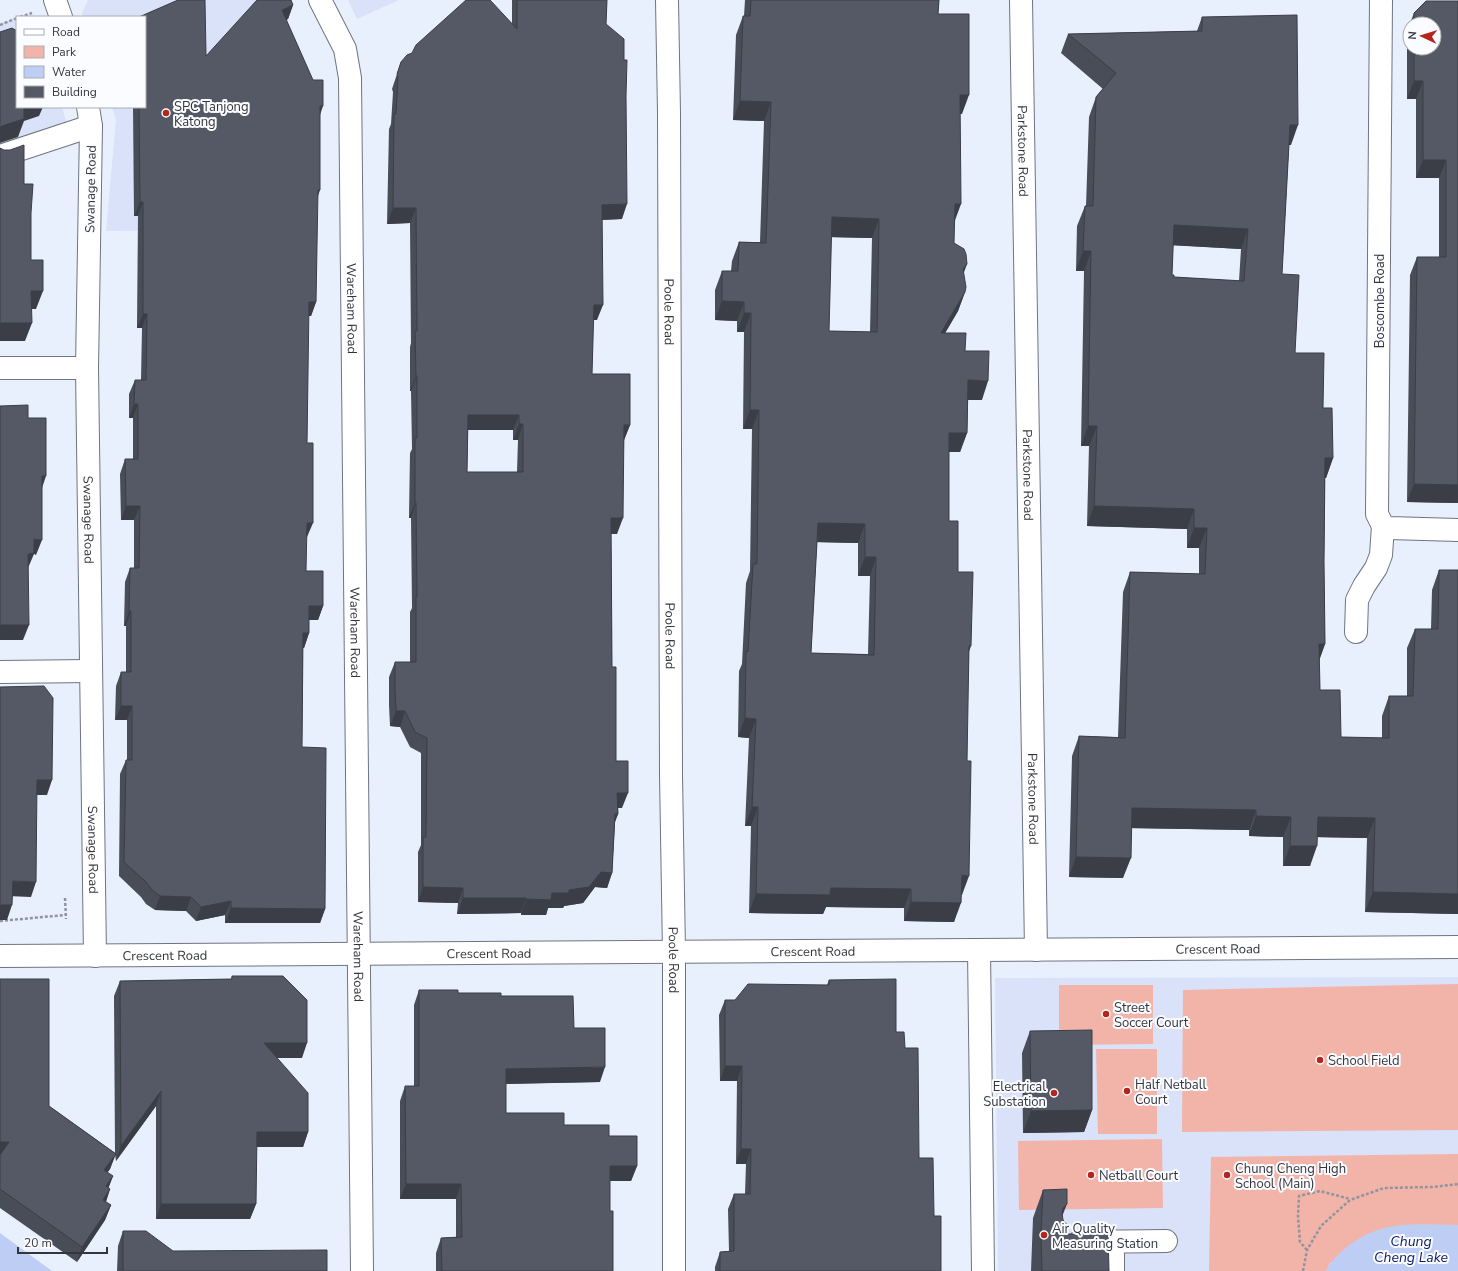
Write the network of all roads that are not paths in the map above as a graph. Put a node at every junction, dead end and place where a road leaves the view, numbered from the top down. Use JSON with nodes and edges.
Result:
{"nodes":[{"id":1,"x":55,"y":0,"type":"edge"},
{"id":2,"x":320,"y":0,"type":"edge"},
{"id":3,"x":668,"y":0,"type":"edge"},
{"id":4,"x":1021,"y":0,"type":"edge"},
{"id":5,"x":1381,"y":0,"type":"edge"},
{"id":6,"x":61,"y":16,"type":"edge"},
{"id":7,"x":90,"y":116,"type":"edge"},
{"id":8,"x":0,"y":156,"type":"edge"},
{"id":9,"x":0,"y":368,"type":"edge"},
{"id":10,"x":87,"y":368,"type":"junction"},
{"id":11,"x":1383,"y":526,"type":"junction"},
{"id":12,"x":1458,"y":530,"type":"edge"},
{"id":13,"x":1356,"y":632,"type":"dead end"},
{"id":14,"x":90,"y":671,"type":"junction"},
{"id":15,"x":0,"y":672,"type":"edge"},
{"id":16,"x":1458,"y":947,"type":"edge"},
{"id":17,"x":978,"y":950,"type":"junction"},
{"id":18,"x":1036,"y":950,"type":"junction"},
{"id":19,"x":674,"y":952,"type":"junction"},
{"id":20,"x":359,"y":954,"type":"junction"},
{"id":21,"x":0,"y":956,"type":"edge"},
{"id":22,"x":94,"y":956,"type":"junction"},
{"id":23,"x":1166,"y":1241,"type":"dead end"},
{"id":24,"x":1064,"y":1242,"type":"edge"},
{"id":25,"x":1113,"y":1242,"type":"junction"},
{"id":26,"x":362,"y":1271,"type":"edge"},
{"id":27,"x":674,"y":1271,"type":"edge"},
{"id":28,"x":983,"y":1271,"type":"edge"},
{"id":29,"x":1113,"y":1271,"type":"edge"}],
"edges":[{"from":1,"to":6,"type":"street"},
{"from":2,"to":20,"type":"street","name":"Wareham Road"},
{"from":3,"to":19,"type":"street","name":"Poole Road"},
{"from":4,"to":18,"type":"street","name":"Parkstone Road"},
{"from":5,"to":11,"type":"street","name":"Boscombe Road"},
{"from":7,"to":8,"type":"street"},
{"from":7,"to":10,"type":"street","name":"Swanage Road"},
{"from":9,"to":10,"type":"street"},
{"from":10,"to":14,"type":"street","name":"Swanage Road"},
{"from":11,"to":12,"type":"street"},
{"from":11,"to":13,"type":"street"},
{"from":14,"to":15,"type":"street"},
{"from":14,"to":22,"type":"street","name":"Swanage Road"},
{"from":16,"to":18,"type":"street","name":"Crescent Road"},
{"from":17,"to":18,"type":"street","name":"Crescent Road"},
{"from":17,"to":19,"type":"street","name":"Crescent Road"},
{"from":17,"to":28,"type":"street"},
{"from":19,"to":20,"type":"street","name":"Crescent Road"},
{"from":19,"to":27,"type":"street","name":"Poole Road"},
{"from":20,"to":22,"type":"street","name":"Crescent Road"},
{"from":20,"to":26,"type":"street","name":"Wareham Road"},
{"from":21,"to":22,"type":"street","name":"Crescent Road"},
{"from":23,"to":25,"type":"street"},
{"from":24,"to":25,"type":"street"},
{"from":25,"to":29,"type":"street"}]}
